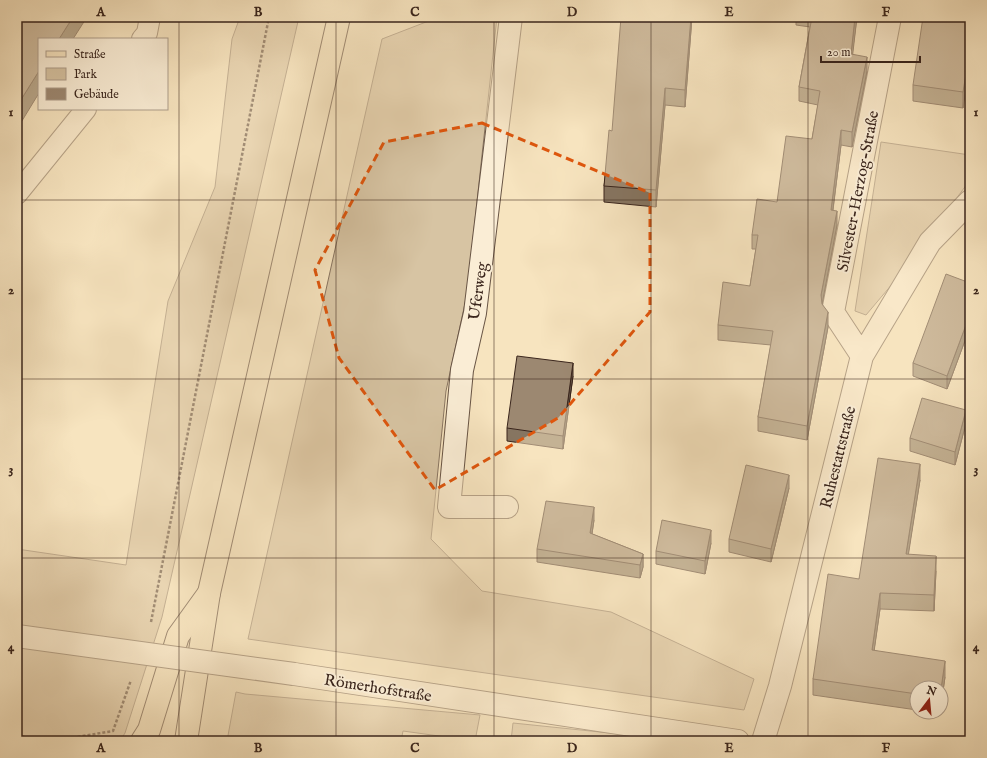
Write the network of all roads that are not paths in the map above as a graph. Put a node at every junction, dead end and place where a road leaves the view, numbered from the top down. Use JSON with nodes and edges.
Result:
{"nodes":[{"id":1,"x":150,"y":17,"type":"edge"},
{"id":2,"x":338,"y":17,"type":"edge"},
{"id":3,"x":511,"y":17,"type":"edge"},
{"id":4,"x":890,"y":17,"type":"edge"},
{"id":5,"x":143,"y":38,"type":"edge"},
{"id":6,"x":85,"y":110,"type":"edge"},
{"id":7,"x":17,"y":194,"type":"edge"},
{"id":8,"x":970,"y":201,"type":"edge"},
{"id":9,"x":862,"y":356,"type":"junction"},
{"id":10,"x":506,"y":507,"type":"dead end"},
{"id":11,"x":209,"y":593,"type":"junction"},
{"id":12,"x":17,"y":636,"type":"edge"},
{"id":13,"x":142,"y":741,"type":"edge"},
{"id":14,"x":186,"y":741,"type":"edge"},
{"id":15,"x":738,"y":741,"type":"edge"},
{"id":16,"x":763,"y":741,"type":"edge"}],
"edges":[{"from":1,"to":5,"type":"lane"},
{"from":2,"to":11,"type":"main road"},
{"from":3,"to":10,"type":"street","name":"Uferweg"},
{"from":4,"to":9,"type":"street","name":"Silvester-Herzog-Straße"},
{"from":6,"to":7,"type":"lane"},
{"from":8,"to":9,"type":"street","name":"Ruhestattstraße"},
{"from":9,"to":16,"type":"street","name":"Ruhestattstraße"},
{"from":11,"to":13,"type":"main road"},
{"from":11,"to":14,"type":"main road"},
{"from":12,"to":15,"type":"street","name":"Römerhofstraße","bridge":true}]}
